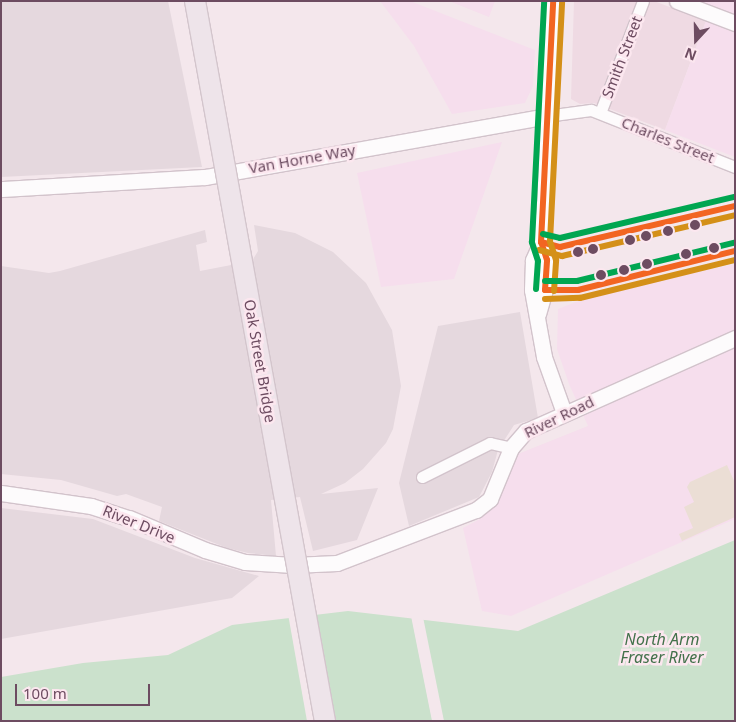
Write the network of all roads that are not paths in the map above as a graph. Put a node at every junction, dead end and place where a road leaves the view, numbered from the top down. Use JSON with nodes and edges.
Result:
{"nodes":[{"id":1,"x":185,"y":1,"type":"edge"},
{"id":2,"x":195,"y":1,"type":"edge"},
{"id":3,"x":553,"y":1,"type":"edge"},
{"id":4,"x":643,"y":1,"type":"edge"},
{"id":5,"x":677,"y":1,"type":"edge"},
{"id":6,"x":735,"y":23,"type":"edge"},
{"id":7,"x":600,"y":113,"type":"junction"},
{"id":8,"x":546,"y":116,"type":"junction"},
{"id":9,"x":735,"y":167,"type":"edge"},
{"id":10,"x":1,"y":189,"type":"edge"},
{"id":11,"x":735,"y":338,"type":"edge"},
{"id":12,"x":564,"y":413,"type":"junction"},
{"id":13,"x":511,"y":448,"type":"junction"},
{"id":14,"x":422,"y":476,"type":"dead end"},
{"id":15,"x":1,"y":493,"type":"edge"},
{"id":16,"x":274,"y":565,"type":"joint"},
{"id":17,"x":315,"y":721,"type":"edge"},
{"id":18,"x":325,"y":721,"type":"edge"}],
"edges":[{"from":1,"to":17,"type":"highway","name":"Oak Street Bridge"},
{"from":2,"to":18,"type":"highway","name":"Oak Street Bridge","bridge":true},
{"from":3,"to":8,"type":"street"},
{"from":4,"to":7,"type":"street","name":"Smith Street"},
{"from":5,"to":6,"type":"street"},
{"from":7,"to":8,"type":"street","name":"Van Horne Way"},
{"from":7,"to":9,"type":"street","name":"Charles Street"},
{"from":8,"to":10,"type":"street","name":"Van Horne Way"},
{"from":8,"to":12,"type":"street"},
{"from":11,"to":12,"type":"street","name":"River Road"},
{"from":12,"to":13,"type":"street","name":"River Road"},
{"from":13,"to":14,"type":"street"},
{"from":13,"to":16,"type":"street","name":"River Road"},
{"from":15,"to":16,"type":"street","name":"River Drive"}]}
